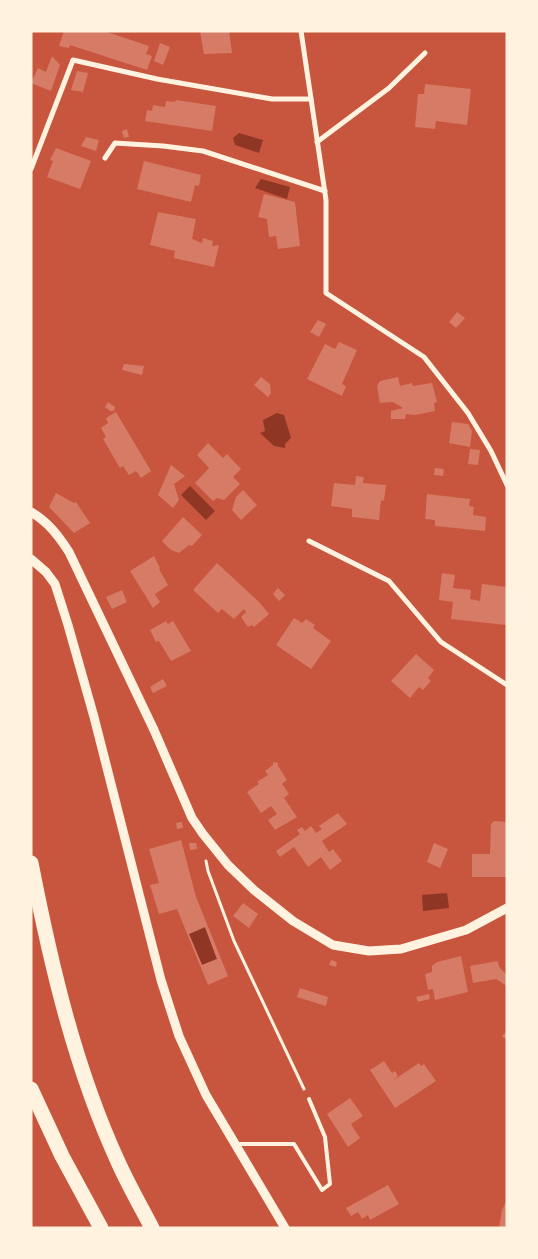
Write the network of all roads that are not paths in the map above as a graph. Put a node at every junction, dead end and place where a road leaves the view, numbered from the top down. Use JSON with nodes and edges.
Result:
{"nodes":[{"id":1,"x":301,"y":31,"type":"edge"},
{"id":2,"x":425,"y":53,"type":"dead end"},
{"id":3,"x":311,"y":99,"type":"junction"},
{"id":4,"x":317,"y":142,"type":"junction"},
{"id":5,"x":105,"y":158,"type":"dead end"},
{"id":6,"x":31,"y":169,"type":"edge"},
{"id":7,"x":325,"y":191,"type":"junction"},
{"id":8,"x":507,"y":485,"type":"edge"},
{"id":9,"x":31,"y":512,"type":"edge"},
{"id":10,"x":309,"y":541,"type":"dead end"},
{"id":11,"x":31,"y":559,"type":"edge"},
{"id":12,"x":31,"y":564,"type":"edge"},
{"id":13,"x":46,"y":572,"type":"junction"},
{"id":14,"x":507,"y":685,"type":"edge"},
{"id":15,"x":31,"y":863,"type":"edge"},
{"id":16,"x":507,"y":908,"type":"edge"},
{"id":17,"x":31,"y":1089,"type":"edge"},
{"id":18,"x":308,"y":1099,"type":"road end"},
{"id":19,"x":236,"y":1144,"type":"junction"},
{"id":20,"x":101,"y":1228,"type":"edge"},
{"id":21,"x":152,"y":1228,"type":"edge"},
{"id":22,"x":285,"y":1228,"type":"edge"}],
"edges":[{"from":1,"to":3,"type":"street"},
{"from":2,"to":4,"type":"street"},
{"from":3,"to":4,"type":"street"},
{"from":3,"to":6,"type":"street"},
{"from":4,"to":7,"type":"street"},
{"from":5,"to":7,"type":"street"},
{"from":7,"to":8,"type":"street"},
{"from":9,"to":16,"type":"street"},
{"from":10,"to":14,"type":"street"},
{"from":11,"to":13,"type":"street"},
{"from":12,"to":13,"type":"street"},
{"from":13,"to":19,"type":"street"},
{"from":15,"to":21,"type":"highway"},
{"from":17,"to":20,"type":"highway"},
{"from":18,"to":19,"type":"lane"},
{"from":19,"to":22,"type":"street"}]}
